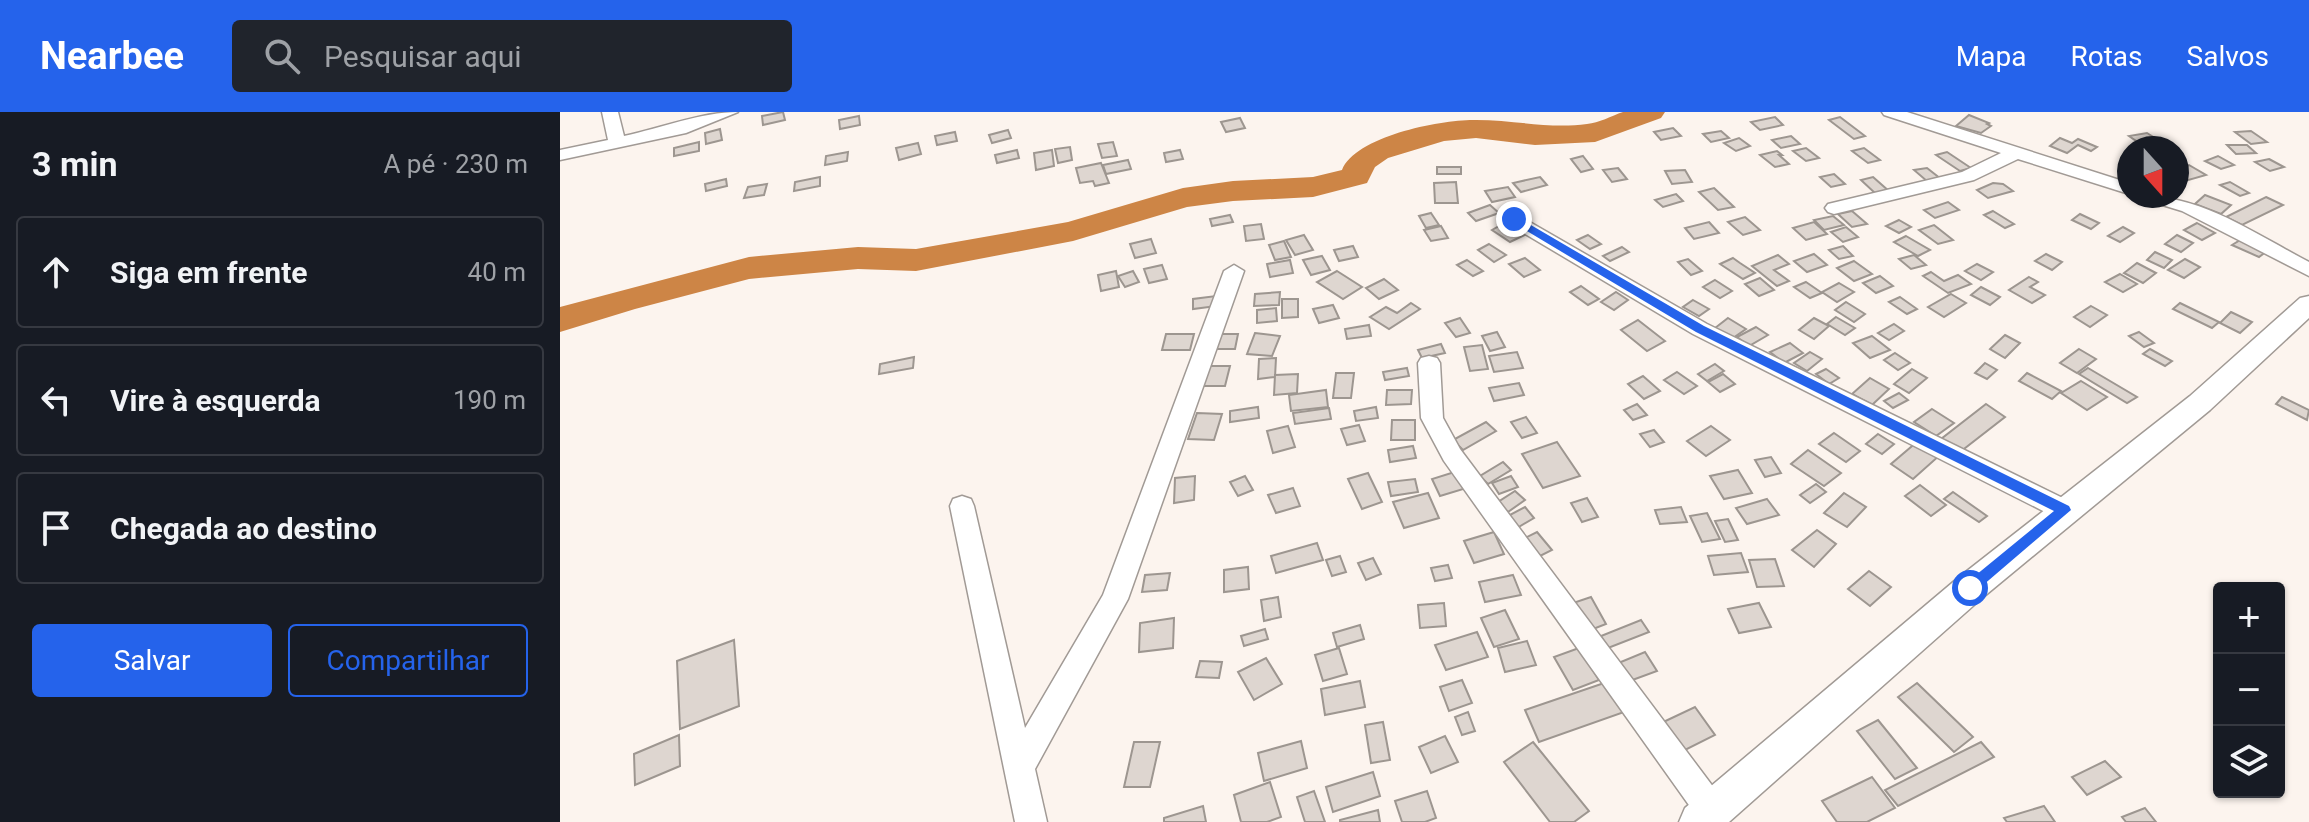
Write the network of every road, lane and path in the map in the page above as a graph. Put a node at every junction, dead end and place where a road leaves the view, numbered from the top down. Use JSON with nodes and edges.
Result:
{"nodes":[{"id":1,"x":610,"y":112,"type":"edge"},
{"id":2,"x":730,"y":112,"type":"edge"},
{"id":3,"x":1890,"y":112,"type":"edge"},
{"id":4,"x":617,"y":143,"type":"junction"},
{"id":5,"x":2016,"y":153,"type":"junction"},
{"id":6,"x":560,"y":155,"type":"edge"},
{"id":7,"x":2117,"y":185,"type":"edge"},
{"id":8,"x":1834,"y":208,"type":"dead end"},
{"id":9,"x":2189,"y":208,"type":"edge"},
{"id":10,"x":1514,"y":219,"type":"dead end"},
{"id":11,"x":2309,"y":270,"type":"edge"},
{"id":12,"x":1234,"y":271,"type":"dead end"},
{"id":13,"x":2309,"y":304,"type":"edge"},
{"id":14,"x":1429,"y":363,"type":"dead end"},
{"id":15,"x":962,"y":506,"type":"dead end"},
{"id":16,"x":2064,"y":510,"type":"junction"},
{"id":17,"x":1019,"y":768,"type":"junction"},
{"id":18,"x":1706,"y":817,"type":"edge"},
{"id":19,"x":1031,"y":822,"type":"edge"}],
"edges":[{"from":1,"to":4,"type":"street"},
{"from":2,"to":4,"type":"street"},
{"from":3,"to":5,"type":"street"},
{"from":4,"to":6,"type":"street"},
{"from":5,"to":7,"type":"street"},
{"from":5,"to":8,"type":"street"},
{"from":9,"to":11,"type":"street"},
{"from":10,"to":16,"type":"street"},
{"from":12,"to":17,"type":"street"},
{"from":13,"to":16,"type":"street"},
{"from":14,"to":18,"type":"street"},
{"from":15,"to":17,"type":"street"},
{"from":16,"to":18,"type":"street"},
{"from":17,"to":19,"type":"street"}]}
